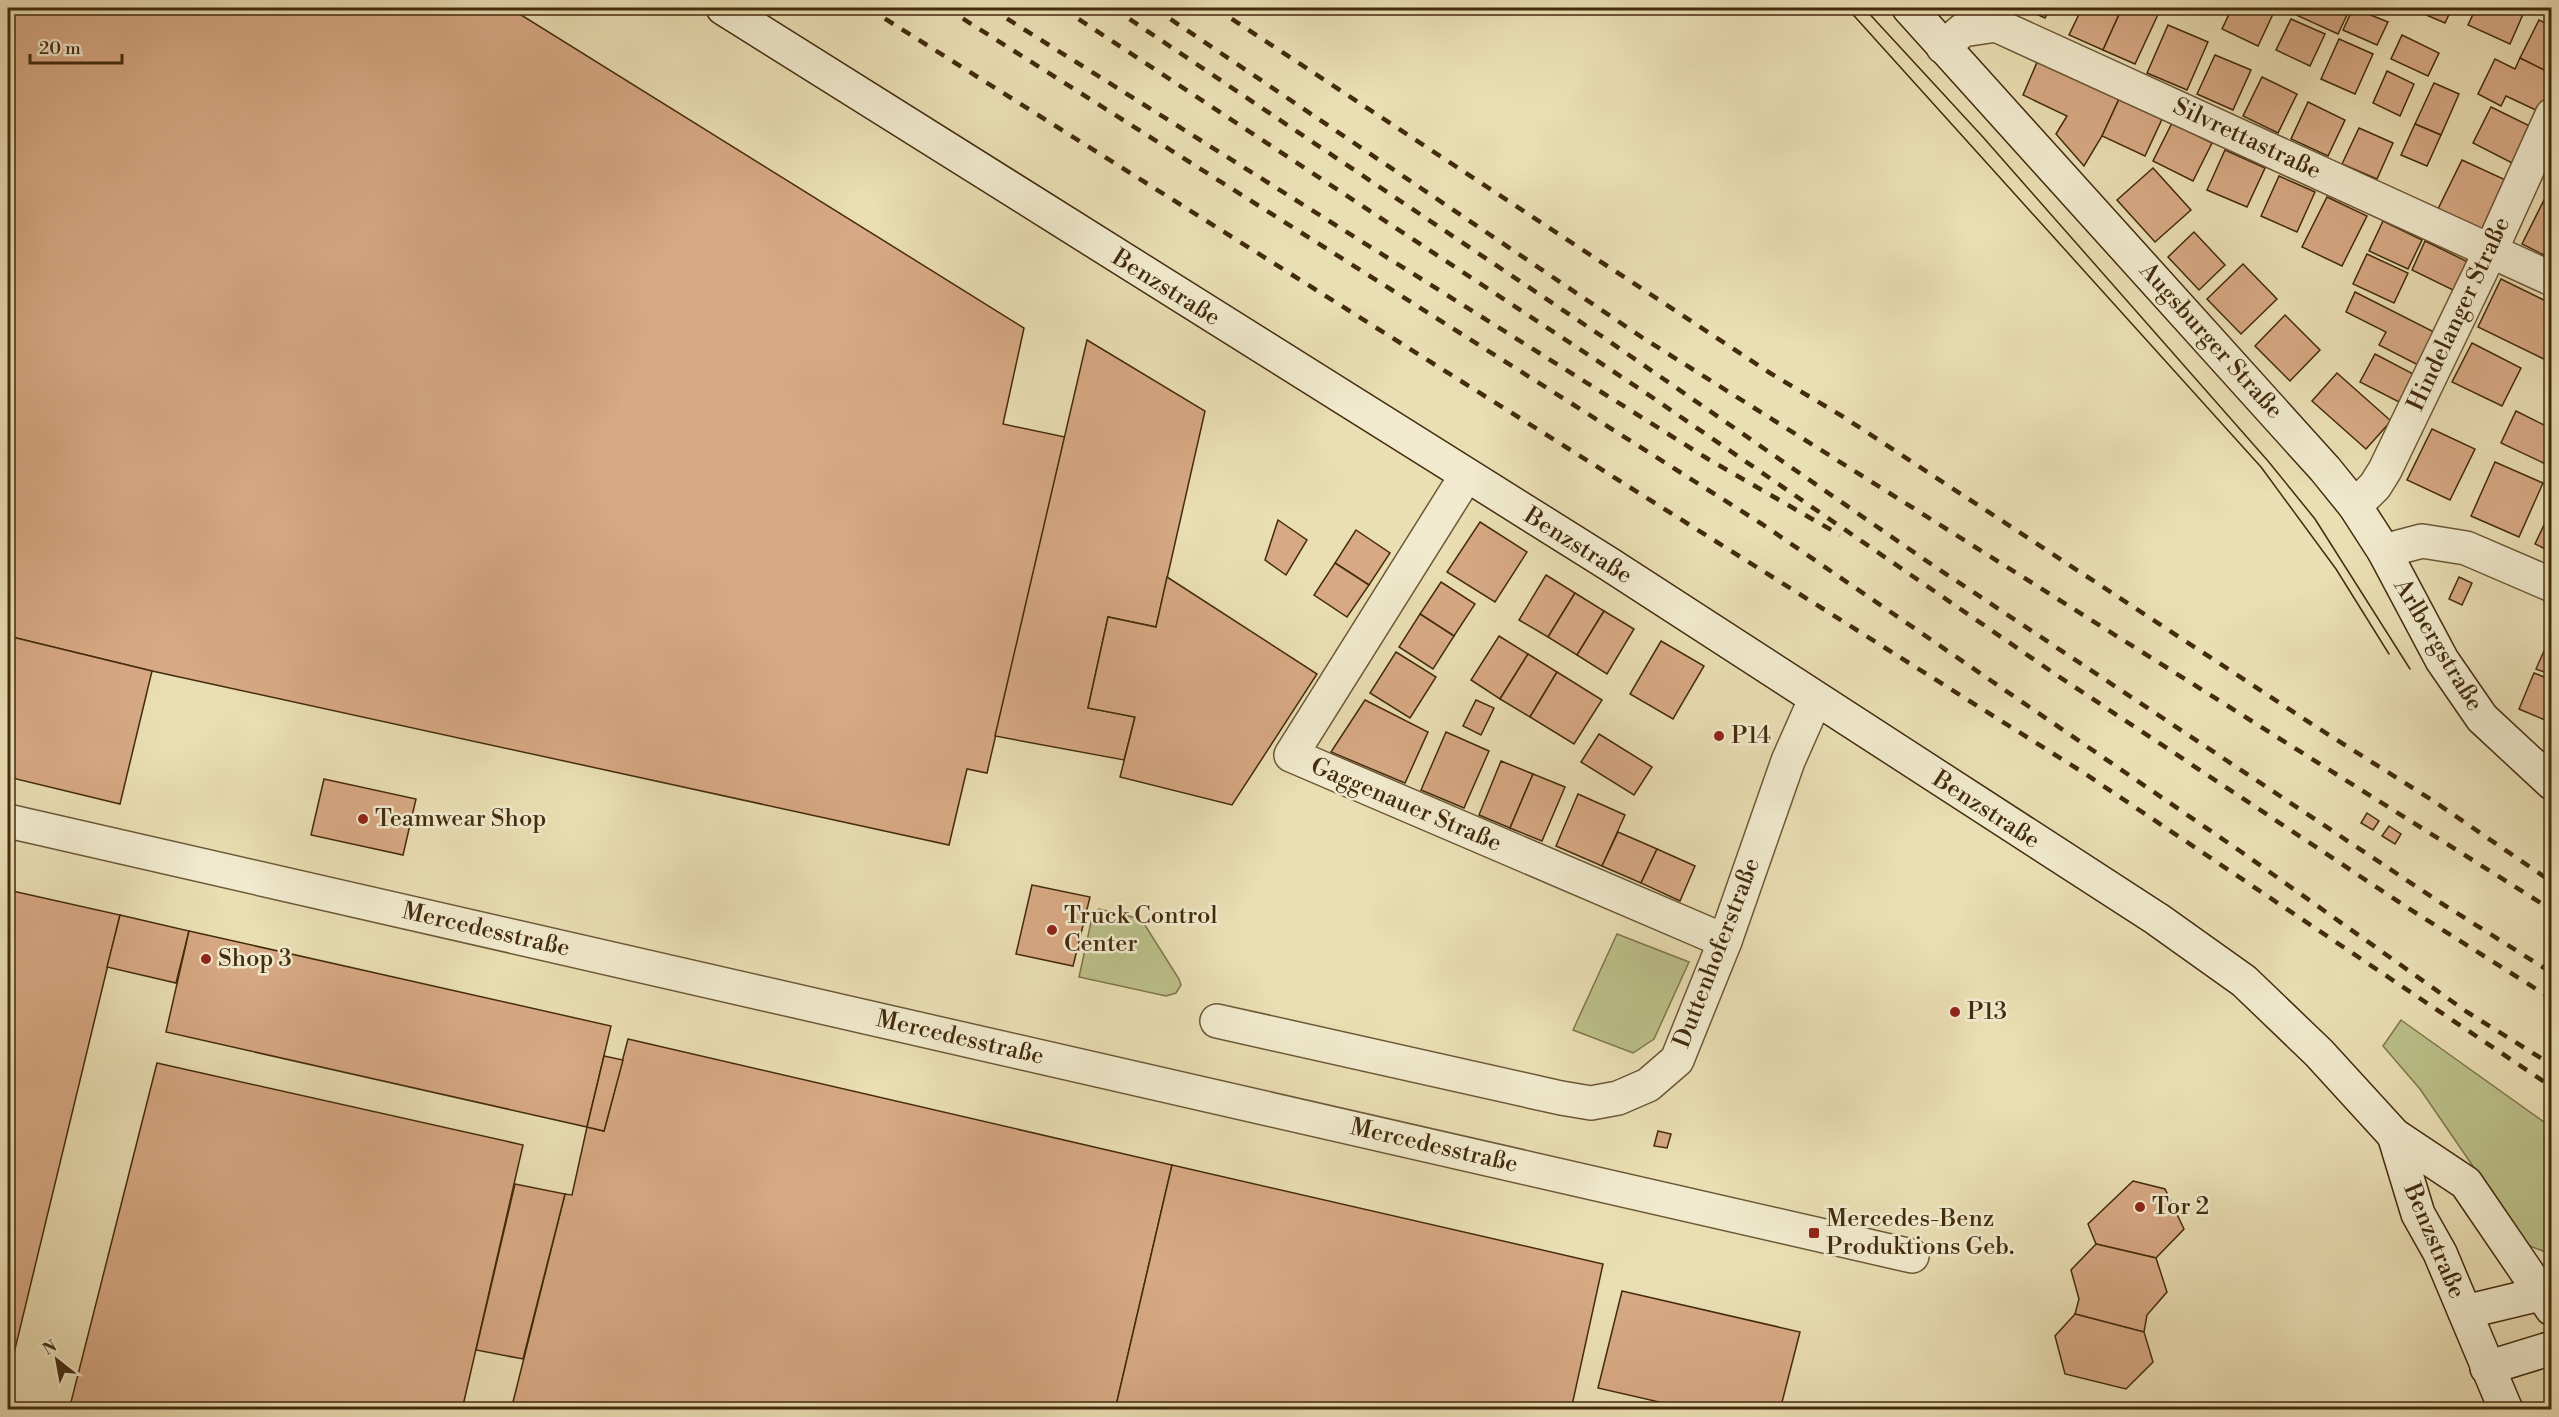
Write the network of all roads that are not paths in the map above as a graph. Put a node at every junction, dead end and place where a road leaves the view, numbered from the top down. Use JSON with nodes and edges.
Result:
{"nodes":[{"id":1,"x":723,"y":8,"type":"edge"},
{"id":2,"x":1908,"y":8,"type":"edge"},
{"id":3,"x":1943,"y":47,"type":"junction"},
{"id":4,"x":2552,"y":115,"type":"edge"},
{"id":5,"x":2490,"y":250,"type":"junction"},
{"id":6,"x":2552,"y":279,"type":"edge"},
{"id":7,"x":1466,"y":476,"type":"junction"},
{"id":8,"x":2355,"y":506,"type":"junction"},
{"id":9,"x":2384,"y":551,"type":"junction"},
{"id":10,"x":2552,"y":585,"type":"edge"},
{"id":11,"x":1815,"y":700,"type":"junction"},
{"id":12,"x":2552,"y":783,"type":"edge"},
{"id":13,"x":8,"y":821,"type":"edge"},
{"id":14,"x":1725,"y":941,"type":"junction"},
{"id":15,"x":1217,"y":1020,"type":"dead end"},
{"id":16,"x":2394,"y":1135,"type":"junction"},
{"id":17,"x":1912,"y":1256,"type":"dead end"},
{"id":18,"x":2548,"y":1298,"type":"edge"},
{"id":19,"x":2465,"y":1312,"type":"junction"},
{"id":20,"x":2552,"y":1348,"type":"edge"},
{"id":21,"x":2487,"y":1368,"type":"junction"},
{"id":22,"x":2506,"y":1410,"type":"edge"}],
"edges":[{"from":1,"to":7,"type":"street","name":"Benzstraße"},
{"from":2,"to":3,"type":"street","name":"Augsburger Straße"},
{"from":3,"to":5,"type":"street","name":"Silvrettastraße"},
{"from":3,"to":8,"type":"street","name":"Augsburger Straße"},
{"from":4,"to":5,"type":"street","name":"Hindelanger Straße"},
{"from":5,"to":6,"type":"street","name":"Silvrettastraße"},
{"from":5,"to":8,"type":"street","name":"Hindelanger Straße"},
{"from":7,"to":11,"type":"street","name":"Benzstraße"},
{"from":7,"to":14,"type":"street","name":"Gaggenauer Straße"},
{"from":8,"to":9,"type":"street","name":"Augsburger Straße"},
{"from":9,"to":10,"type":"street"},
{"from":9,"to":12,"type":"street","name":"Arlbergstraße"},
{"from":11,"to":14,"type":"street","name":"Duttenhoferstraße"},
{"from":11,"to":16,"type":"street","name":"Benzstraße"},
{"from":13,"to":17,"type":"street","name":"Mercedesstraße"},
{"from":14,"to":15,"type":"street","name":"Duttenhoferstraße"},
{"from":16,"to":18,"type":"street","name":"Benzstraße"},
{"from":16,"to":19,"type":"street","name":"Benzstraße"},
{"from":18,"to":19,"type":"street","name":"Benzstraße"},
{"from":19,"to":21,"type":"street","name":"Benzstraße"},
{"from":20,"to":21,"type":"street"},
{"from":21,"to":22,"type":"street","name":"Benzstraße"}]}
